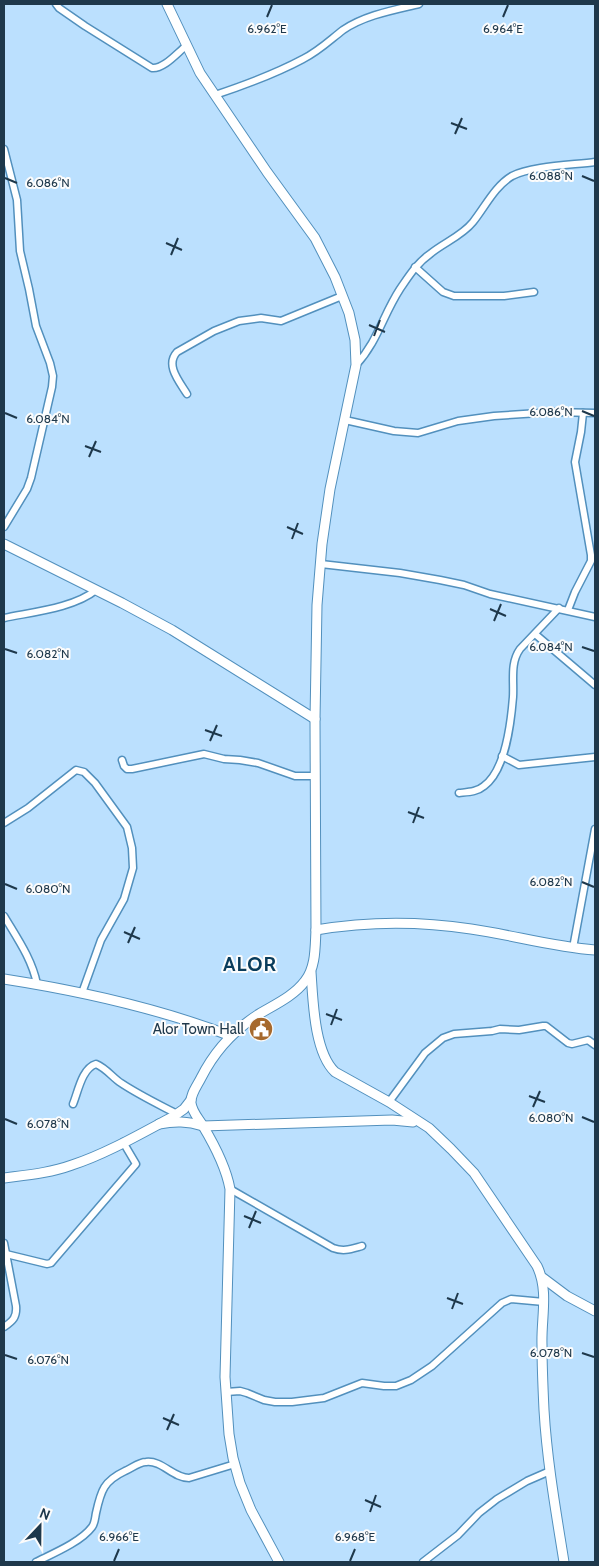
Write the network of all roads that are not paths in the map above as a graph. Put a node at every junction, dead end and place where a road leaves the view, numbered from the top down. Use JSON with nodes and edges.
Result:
{"nodes":[{"id":1,"x":56,"y":4,"type":"edge"},
{"id":2,"x":166,"y":4,"type":"edge"},
{"id":3,"x":419,"y":4,"type":"edge"},
{"id":4,"x":186,"y":46,"type":"junction"},
{"id":5,"x":215,"y":95,"type":"junction"},
{"id":6,"x":4,"y":150,"type":"edge"},
{"id":7,"x":595,"y":162,"type":"edge"},
{"id":8,"x":415,"y":267,"type":"junction"},
{"id":9,"x":534,"y":292,"type":"dead end"},
{"id":10,"x":342,"y":296,"type":"junction"},
{"id":11,"x":356,"y":365,"type":"junction"},
{"id":12,"x":187,"y":394,"type":"dead end"},
{"id":13,"x":583,"y":413,"type":"junction"},
{"id":14,"x":595,"y":414,"type":"edge"},
{"id":15,"x":345,"y":420,"type":"junction"},
{"id":16,"x":4,"y":527,"type":"edge"},
{"id":17,"x":4,"y":544,"type":"edge"},
{"id":18,"x":321,"y":564,"type":"junction"},
{"id":19,"x":96,"y":590,"type":"junction"},
{"id":20,"x":559,"y":608,"type":"junction"},
{"id":21,"x":568,"y":610,"type":"junction"},
{"id":22,"x":595,"y":617,"type":"edge"},
{"id":23,"x":4,"y":618,"type":"edge"},
{"id":24,"x":535,"y":634,"type":"junction"},
{"id":25,"x":595,"y":685,"type":"edge"},
{"id":26,"x":315,"y":719,"type":"junction"},
{"id":27,"x":502,"y":756,"type":"junction"},
{"id":28,"x":595,"y":757,"type":"edge"},
{"id":29,"x":122,"y":760,"type":"dead end"},
{"id":30,"x":315,"y":776,"type":"junction"},
{"id":31,"x":458,"y":793,"type":"dead end"},
{"id":32,"x":4,"y":823,"type":"edge"},
{"id":33,"x":595,"y":829,"type":"edge"},
{"id":34,"x":4,"y":916,"type":"edge"},
{"id":35,"x":316,"y":930,"type":"junction"},
{"id":36,"x":573,"y":948,"type":"junction"},
{"id":37,"x":595,"y":950,"type":"edge"},
{"id":38,"x":311,"y":972,"type":"junction"},
{"id":39,"x":4,"y":979,"type":"edge"},
{"id":40,"x":37,"y":984,"type":"junction"},
{"id":41,"x":82,"y":993,"type":"junction"},
{"id":42,"x":231,"y":1036,"type":"junction"},
{"id":43,"x":595,"y":1045,"type":"edge"},
{"id":44,"x":191,"y":1100,"type":"junction"},
{"id":45,"x":389,"y":1102,"type":"junction"},
{"id":46,"x":73,"y":1104,"type":"dead end"},
{"id":47,"x":397,"y":1109,"type":"junction"},
{"id":48,"x":177,"y":1114,"type":"junction"},
{"id":49,"x":392,"y":1120,"type":"junction"},
{"id":50,"x":160,"y":1124,"type":"junction"},
{"id":51,"x":421,"y":1124,"type":"junction"},
{"id":52,"x":203,"y":1126,"type":"junction"},
{"id":53,"x":123,"y":1142,"type":"junction"},
{"id":54,"x":4,"y":1178,"type":"edge"},
{"id":55,"x":230,"y":1190,"type":"junction"},
{"id":56,"x":4,"y":1243,"type":"edge"},
{"id":57,"x":362,"y":1246,"type":"dead end"},
{"id":58,"x":6,"y":1254,"type":"junction"},
{"id":59,"x":543,"y":1278,"type":"junction"},
{"id":60,"x":544,"y":1302,"type":"junction"},
{"id":61,"x":595,"y":1311,"type":"edge"},
{"id":62,"x":4,"y":1327,"type":"edge"},
{"id":63,"x":226,"y":1392,"type":"junction"},
{"id":64,"x":235,"y":1464,"type":"junction"},
{"id":65,"x":550,"y":1471,"type":"junction"},
{"id":66,"x":36,"y":1562,"type":"edge"},
{"id":67,"x":278,"y":1562,"type":"edge"},
{"id":68,"x":423,"y":1562,"type":"edge"},
{"id":69,"x":564,"y":1562,"type":"edge"}],
"edges":[{"from":1,"to":4,"type":"street"},
{"from":2,"to":4,"type":"main road"},
{"from":3,"to":5,"type":"street"},
{"from":4,"to":5,"type":"main road"},
{"from":5,"to":10,"type":"main road"},
{"from":6,"to":16,"type":"street"},
{"from":7,"to":8,"type":"street"},
{"from":8,"to":9,"type":"street"},
{"from":8,"to":11,"type":"street"},
{"from":10,"to":11,"type":"main road"},
{"from":10,"to":12,"type":"street"},
{"from":11,"to":15,"type":"main road"},
{"from":13,"to":14,"type":"street"},
{"from":13,"to":15,"type":"street"},
{"from":13,"to":21,"type":"street"},
{"from":15,"to":18,"type":"main road"},
{"from":17,"to":19,"type":"main road"},
{"from":18,"to":20,"type":"street"},
{"from":18,"to":26,"type":"main road"},
{"from":19,"to":23,"type":"street"},
{"from":19,"to":26,"type":"main road"},
{"from":20,"to":21,"type":"street"},
{"from":20,"to":24,"type":"street"},
{"from":21,"to":22,"type":"street"},
{"from":24,"to":25,"type":"street"},
{"from":24,"to":27,"type":"street"},
{"from":26,"to":30,"type":"main road"},
{"from":27,"to":28,"type":"street"},
{"from":27,"to":31,"type":"street"},
{"from":29,"to":30,"type":"street"},
{"from":30,"to":35,"type":"main road"},
{"from":32,"to":41,"type":"street"},
{"from":33,"to":36,"type":"street"},
{"from":34,"to":40,"type":"street"},
{"from":35,"to":36,"type":"main road"},
{"from":35,"to":38,"type":"main road"},
{"from":36,"to":37,"type":"main road"},
{"from":38,"to":42,"type":"main road"},
{"from":38,"to":45,"type":"main road"},
{"from":39,"to":40,"type":"main road"},
{"from":40,"to":41,"type":"main road"},
{"from":41,"to":42,"type":"main road"},
{"from":42,"to":44,"type":"main road"},
{"from":43,"to":45,"type":"street"},
{"from":44,"to":48,"type":"main road"},
{"from":44,"to":52,"type":"main road"},
{"from":45,"to":47,"type":"main road"},
{"from":46,"to":48,"type":"street"},
{"from":47,"to":49,"type":"main road"},
{"from":47,"to":51,"type":"main road"},
{"from":48,"to":50,"type":"main road"},
{"from":49,"to":51,"type":"main road"},
{"from":49,"to":52,"type":"main road"},
{"from":50,"to":52,"type":"main road"},
{"from":50,"to":53,"type":"main road"},
{"from":51,"to":59,"type":"main road"},
{"from":52,"to":55,"type":"main road"},
{"from":53,"to":54,"type":"main road"},
{"from":53,"to":58,"type":"street"},
{"from":55,"to":57,"type":"street"},
{"from":55,"to":63,"type":"main road"},
{"from":56,"to":58,"type":"street"},
{"from":58,"to":62,"type":"street"},
{"from":59,"to":60,"type":"main road"},
{"from":59,"to":61,"type":"main road"},
{"from":60,"to":63,"type":"street"},
{"from":60,"to":65,"type":"main road"},
{"from":63,"to":64,"type":"main road"},
{"from":64,"to":66,"type":"street"},
{"from":64,"to":67,"type":"main road"},
{"from":65,"to":68,"type":"street"},
{"from":65,"to":69,"type":"main road"}]}
